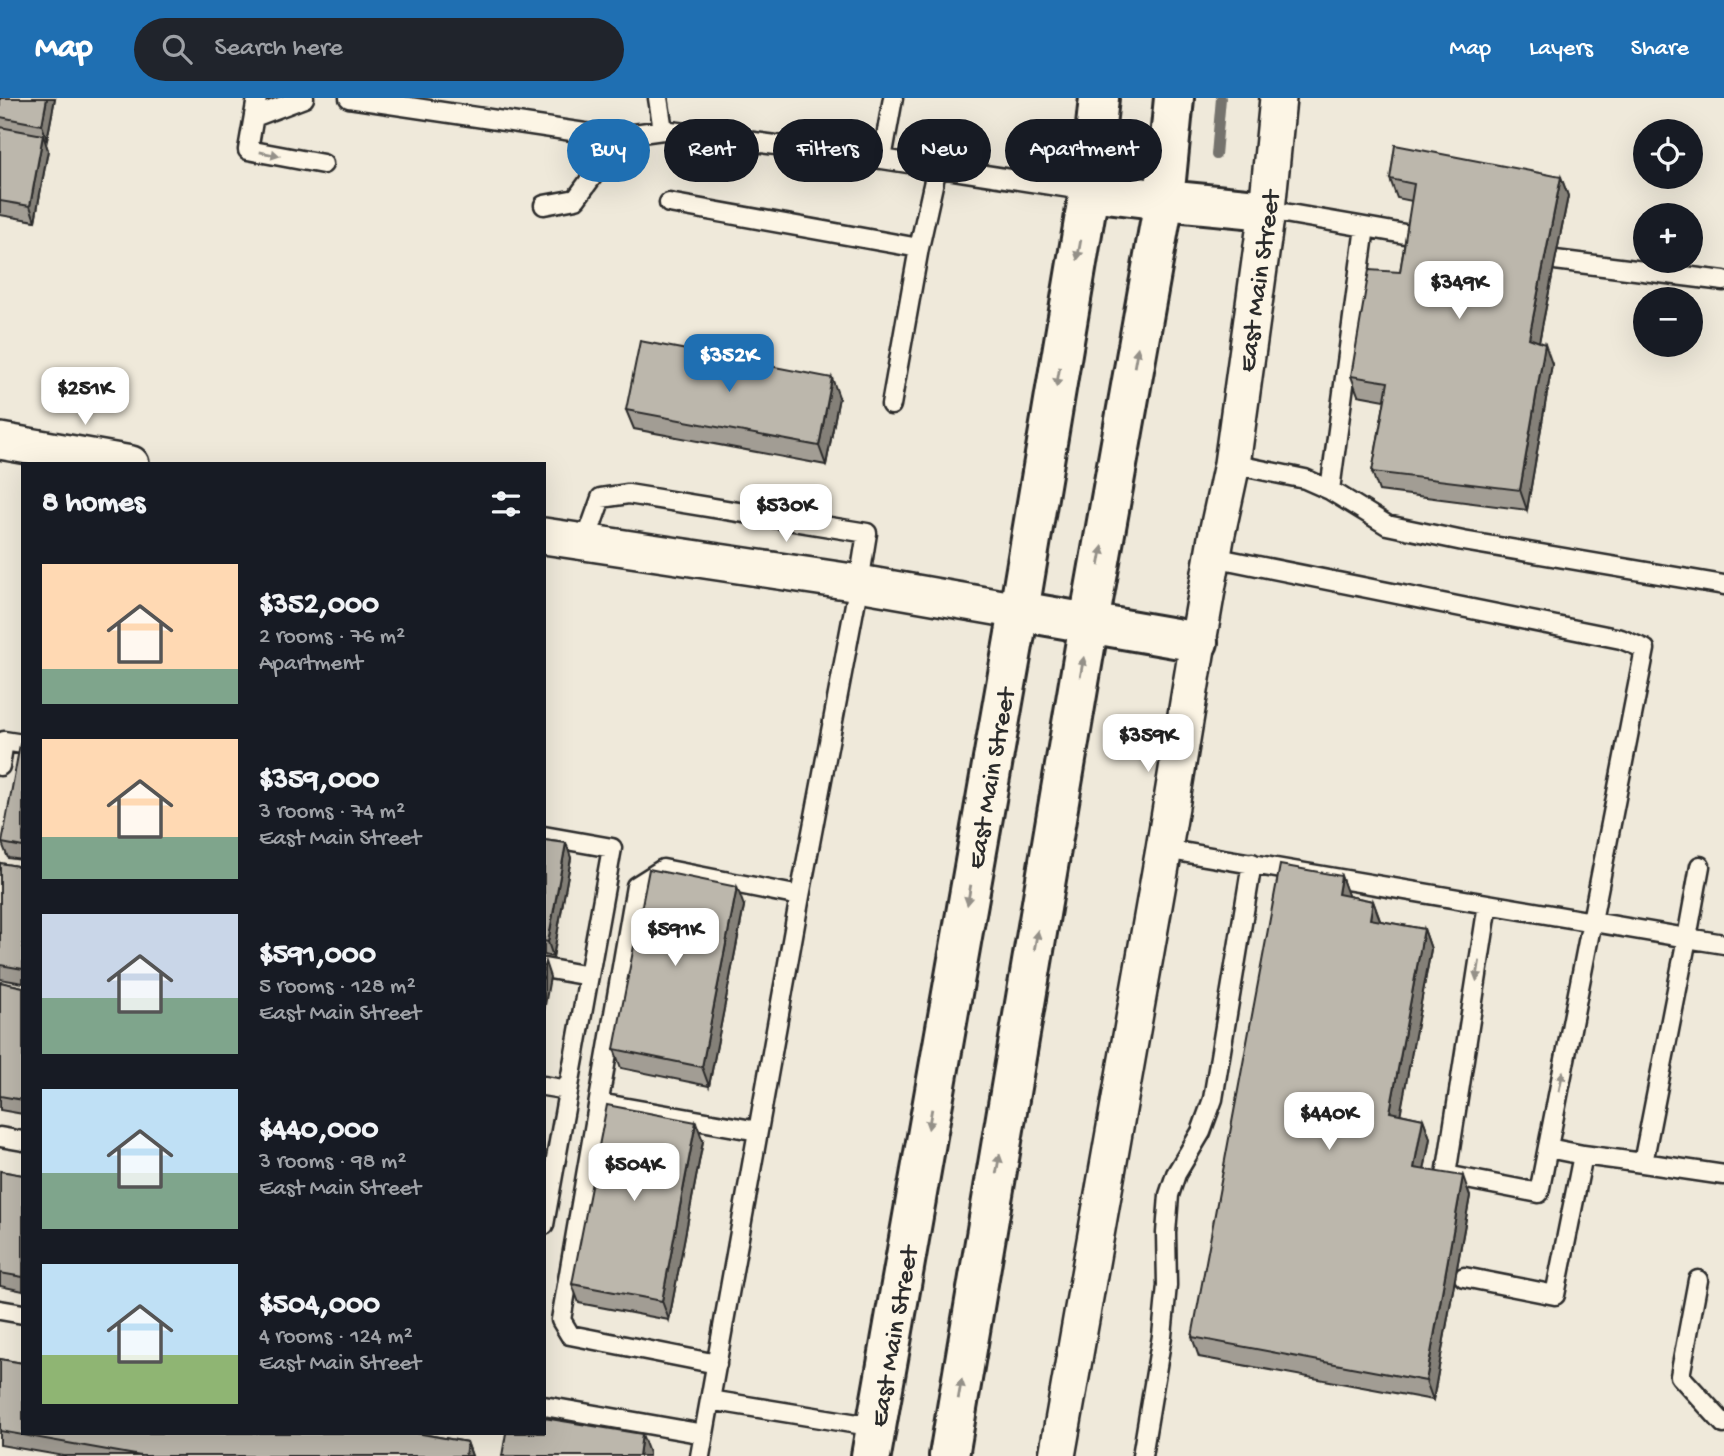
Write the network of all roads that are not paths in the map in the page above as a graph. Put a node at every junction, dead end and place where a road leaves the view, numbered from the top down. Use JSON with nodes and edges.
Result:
{"nodes":[{"id":1,"x":257,"y":98,"type":"edge"},
{"id":2,"x":304,"y":98,"type":"edge"},
{"id":3,"x":349,"y":98,"type":"edge"},
{"id":4,"x":658,"y":98,"type":"edge"},
{"id":5,"x":893,"y":98,"type":"edge"},
{"id":6,"x":1099,"y":98,"type":"edge"},
{"id":7,"x":1174,"y":98,"type":"edge"},
{"id":8,"x":1278,"y":98,"type":"edge"},
{"id":9,"x":254,"y":117,"type":"junction"},
{"id":10,"x":567,"y":130,"type":"edge"},
{"id":11,"x":663,"y":130,"type":"junction"},
{"id":12,"x":650,"y":132,"type":"edge"},
{"id":13,"x":773,"y":145,"type":"edge"},
{"id":14,"x":883,"y":153,"type":"edge"},
{"id":15,"x":323,"y":164,"type":"dead end"},
{"id":16,"x":991,"y":176,"type":"edge"},
{"id":17,"x":588,"y":182,"type":"edge"},
{"id":18,"x":934,"y":182,"type":"edge"},
{"id":19,"x":1089,"y":191,"type":"junction"},
{"id":20,"x":1164,"y":200,"type":"junction"},
{"id":21,"x":669,"y":203,"type":"dead end"},
{"id":22,"x":544,"y":205,"type":"dead end"},
{"id":23,"x":1268,"y":210,"type":"junction"},
{"id":24,"x":1365,"y":227,"type":"junction"},
{"id":25,"x":1416,"y":236,"type":"edge"},
{"id":26,"x":919,"y":248,"type":"junction"},
{"id":27,"x":1555,"y":260,"type":"dead end"},
{"id":28,"x":1724,"y":281,"type":"edge"},
{"id":29,"x":891,"y":405,"type":"dead end"},
{"id":30,"x":0,"y":441,"type":"edge"},
{"id":31,"x":120,"y":462,"type":"edge"},
{"id":32,"x":1232,"y":464,"type":"junction"},
{"id":33,"x":1330,"y":490,"type":"junction"},
{"id":34,"x":546,"y":536,"type":"edge"},
{"id":35,"x":585,"y":543,"type":"junction"},
{"id":36,"x":1213,"y":557,"type":"junction"},
{"id":37,"x":859,"y":583,"type":"junction"},
{"id":38,"x":1724,"y":585,"type":"edge"},
{"id":39,"x":1019,"y":611,"type":"junction"},
{"id":40,"x":1089,"y":623,"type":"junction"},
{"id":41,"x":1198,"y":642,"type":"junction"},
{"id":42,"x":21,"y":744,"type":"edge"},
{"id":43,"x":0,"y":766,"type":"edge"},
{"id":44,"x":546,"y":836,"type":"edge"},
{"id":45,"x":1164,"y":849,"type":"junction"},
{"id":46,"x":1252,"y":863,"type":"junction"},
{"id":47,"x":1700,"y":866,"type":"dead end"},
{"id":48,"x":800,"y":896,"type":"junction"},
{"id":49,"x":1488,"y":904,"type":"junction"},
{"id":50,"x":1593,"y":921,"type":"junction"},
{"id":51,"x":1687,"y":938,"type":"junction"},
{"id":52,"x":1724,"y":944,"type":"edge"},
{"id":53,"x":546,"y":968,"type":"edge"},
{"id":54,"x":589,"y":976,"type":"junction"},
{"id":55,"x":546,"y":1086,"type":"edge"},
{"id":56,"x":568,"y":1090,"type":"junction"},
{"id":57,"x":598,"y":1103,"type":"junction"},
{"id":58,"x":758,"y":1132,"type":"junction"},
{"id":59,"x":0,"y":1137,"type":"edge"},
{"id":60,"x":21,"y":1141,"type":"edge"},
{"id":61,"x":1548,"y":1148,"type":"junction"},
{"id":62,"x":1583,"y":1155,"type":"junction"},
{"id":63,"x":1643,"y":1163,"type":"junction"},
{"id":64,"x":1724,"y":1175,"type":"edge"},
{"id":65,"x":546,"y":1214,"type":"edge"},
{"id":66,"x":1464,"y":1277,"type":"dead end"},
{"id":67,"x":1698,"y":1280,"type":"dead end"},
{"id":68,"x":0,"y":1310,"type":"edge"},
{"id":69,"x":21,"y":1314,"type":"edge"},
{"id":70,"x":717,"y":1364,"type":"junction"},
{"id":71,"x":710,"y":1400,"type":"junction"},
{"id":72,"x":546,"y":1406,"type":"edge"},
{"id":73,"x":1724,"y":1424,"type":"edge"},
{"id":74,"x":704,"y":1434,"type":"junction"},
{"id":75,"x":873,"y":1442,"type":"edge"},
{"id":76,"x":701,"y":1456,"type":"edge"},
{"id":77,"x":949,"y":1456,"type":"edge"},
{"id":78,"x":1057,"y":1456,"type":"edge"},
{"id":79,"x":1142,"y":1456,"type":"edge"}],
"edges":[{"from":1,"to":9,"type":"lane"},
{"from":2,"to":9,"type":"lane"},
{"from":3,"to":10,"type":"lane"},
{"from":4,"to":11,"type":"lane"},
{"from":5,"to":14,"type":"lane"},
{"from":6,"to":19,"type":"highway","name":"East Main Street"},
{"from":7,"to":20,"type":"highway"},
{"from":8,"to":23,"type":"street","name":"East Main Street"},
{"from":9,"to":15,"type":"lane","one_way":true},
{"from":11,"to":12,"type":"lane"},
{"from":11,"to":13,"type":"lane"},
{"from":16,"to":19,"type":"lane"},
{"from":17,"to":22,"type":"lane"},
{"from":18,"to":26,"type":"lane"},
{"from":19,"to":20,"type":"highway"},
{"from":19,"to":39,"type":"highway","name":"East Main Street","one_way":true},
{"from":20,"to":23,"type":"highway"},
{"from":40,"to":20,"type":"highway","one_way":true},
{"from":21,"to":26,"type":"lane"},
{"from":23,"to":24,"type":"lane"},
{"from":23,"to":32,"type":"street","name":"East Main Street"},
{"from":24,"to":25,"type":"lane"},
{"from":24,"to":33,"type":"lane"},
{"from":26,"to":29,"type":"lane"},
{"from":27,"to":28,"type":"lane"},
{"from":30,"to":31,"type":"street"},
{"from":32,"to":33,"type":"lane"},
{"from":32,"to":36,"type":"street","name":"East Main Street"},
{"from":33,"to":38,"type":"lane"},
{"from":34,"to":35,"type":"street"},
{"from":35,"to":37,"type":"street"},
{"from":35,"to":37,"type":"lane"},
{"from":36,"to":41,"type":"street","name":"East Main Street"},
{"from":36,"to":50,"type":"lane"},
{"from":37,"to":39,"type":"street"},
{"from":37,"to":48,"type":"lane"},
{"from":39,"to":40,"type":"highway"},
{"from":39,"to":75,"type":"highway","name":"East Main Street","one_way":true},
{"from":40,"to":41,"type":"highway"},
{"from":77,"to":40,"type":"highway","one_way":true},
{"from":41,"to":45,"type":"street","name":"East Main Street"},
{"from":42,"to":43,"type":"lane"},
{"from":44,"to":54,"type":"lane"},
{"from":45,"to":46,"type":"lane"},
{"from":45,"to":78,"type":"street","name":"East Main Street"},
{"from":46,"to":49,"type":"lane"},
{"from":46,"to":79,"type":"lane"},
{"from":47,"to":51,"type":"lane"},
{"from":48,"to":57,"type":"lane"},
{"from":48,"to":58,"type":"lane"},
{"from":49,"to":50,"type":"lane"},
{"from":49,"to":61,"type":"lane","one_way":true},
{"from":50,"to":51,"type":"lane"},
{"from":61,"to":50,"type":"lane","one_way":true},
{"from":51,"to":52,"type":"lane"},
{"from":51,"to":63,"type":"lane"},
{"from":53,"to":54,"type":"lane"},
{"from":54,"to":56,"type":"lane"},
{"from":55,"to":56,"type":"lane"},
{"from":56,"to":65,"type":"lane"},
{"from":57,"to":58,"type":"lane"},
{"from":57,"to":70,"type":"lane"},
{"from":58,"to":70,"type":"lane"},
{"from":59,"to":60,"type":"lane"},
{"from":61,"to":62,"type":"lane"},
{"from":62,"to":63,"type":"lane"},
{"from":62,"to":66,"type":"lane"},
{"from":63,"to":64,"type":"lane"},
{"from":67,"to":73,"type":"lane"},
{"from":68,"to":69,"type":"lane"},
{"from":70,"to":71,"type":"lane"},
{"from":71,"to":74,"type":"lane"},
{"from":71,"to":75,"type":"lane"},
{"from":72,"to":74,"type":"lane"},
{"from":74,"to":76,"type":"lane"}]}
